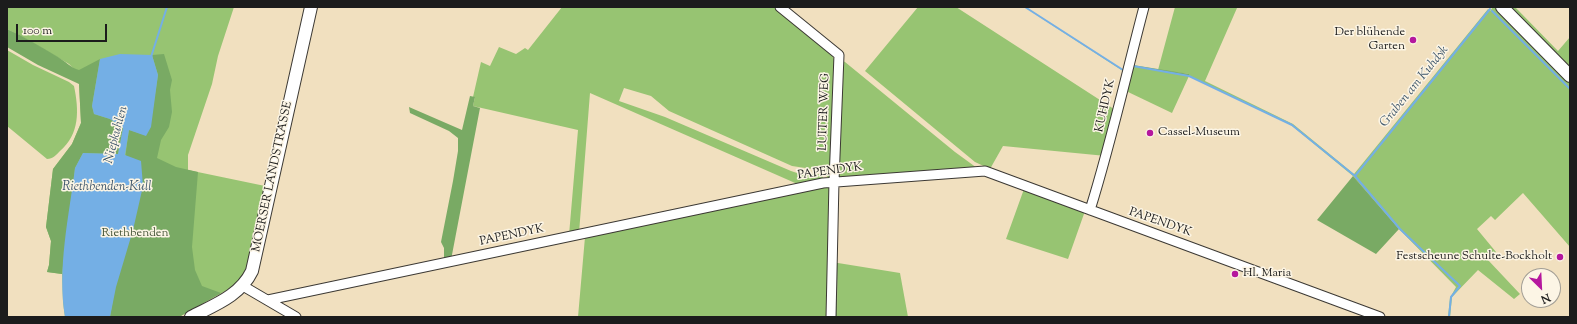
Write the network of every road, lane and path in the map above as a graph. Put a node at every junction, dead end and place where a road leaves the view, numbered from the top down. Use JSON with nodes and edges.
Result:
{"nodes":[{"id":1,"x":310,"y":7,"type":"edge"},
{"id":2,"x":780,"y":7,"type":"edge"},
{"id":3,"x":1144,"y":7,"type":"edge"},
{"id":4,"x":1502,"y":7,"type":"edge"},
{"id":5,"x":1570,"y":76,"type":"edge"},
{"id":6,"x":834,"y":181,"type":"junction"},
{"id":7,"x":1090,"y":210,"type":"junction"},
{"id":8,"x":243,"y":286,"type":"junction"},
{"id":9,"x":268,"y":300,"type":"junction"},
{"id":10,"x":191,"y":317,"type":"edge"},
{"id":11,"x":296,"y":317,"type":"edge"},
{"id":12,"x":831,"y":317,"type":"edge"},
{"id":13,"x":1380,"y":317,"type":"edge"}],
"edges":[{"from":1,"to":8,"type":"main road","name":"MOERSER LANDSTRASSE"},
{"from":2,"to":6,"type":"street","name":"LUITER WEG"},
{"from":3,"to":7,"type":"street","name":"KUHDYK"},
{"from":4,"to":5,"type":"main road"},
{"from":6,"to":7,"type":"street","name":"PAPENDYK"},
{"from":6,"to":9,"type":"street","name":"PAPENDYK"},
{"from":6,"to":12,"type":"street","name":"LUITER WEG"},
{"from":7,"to":13,"type":"street","name":"PAPENDYK"},
{"from":8,"to":9,"type":"street"},
{"from":8,"to":10,"type":"main road","name":"MOERSER LANDSTRASSE"},
{"from":9,"to":11,"type":"street"}]}
